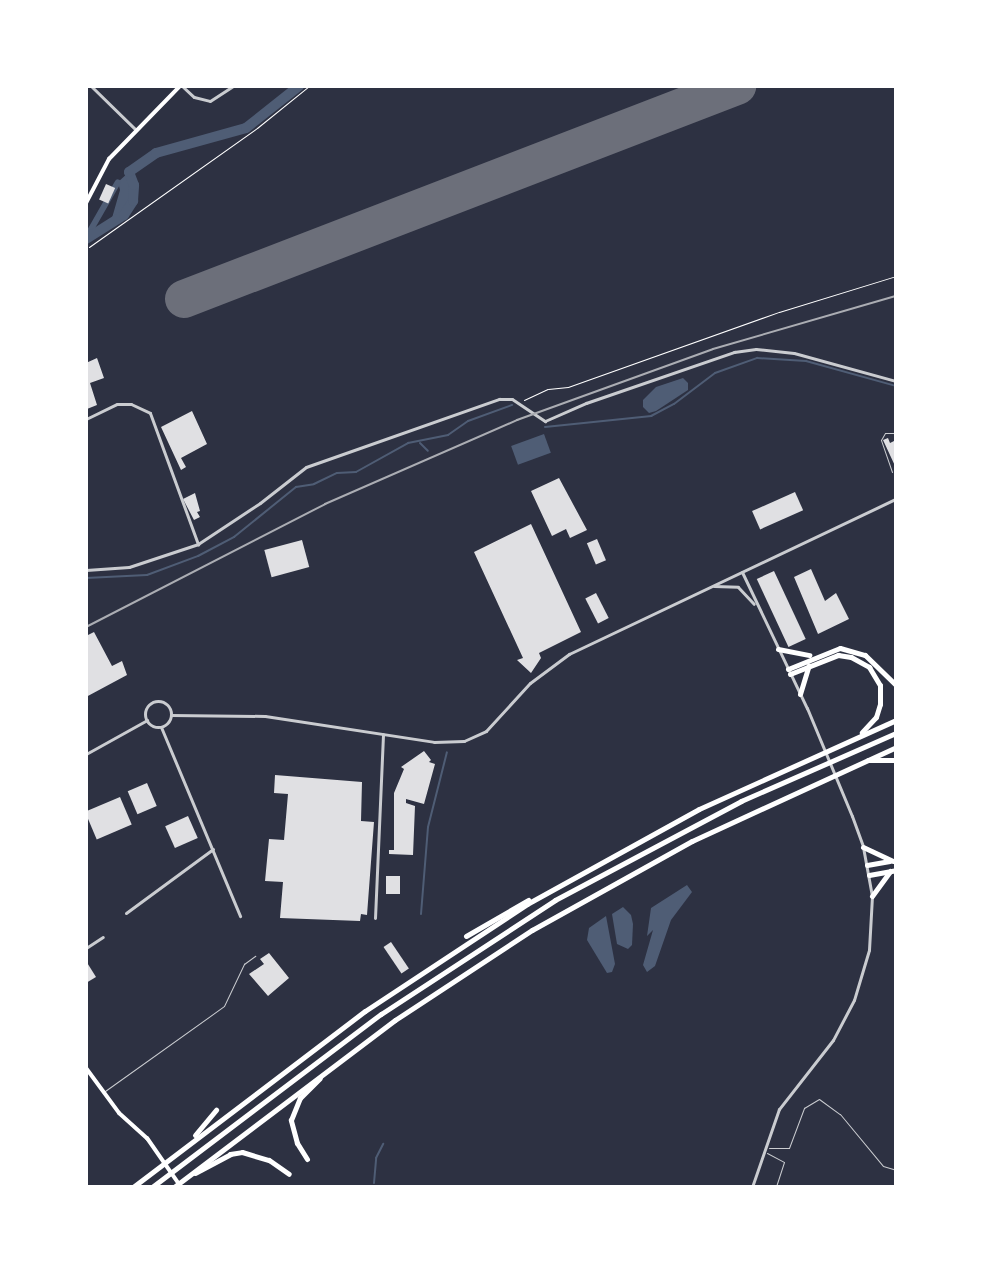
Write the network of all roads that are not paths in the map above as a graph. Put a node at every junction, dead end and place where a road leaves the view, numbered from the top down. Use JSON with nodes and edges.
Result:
{"nodes":[{"id":1,"x":91,"y":86,"type":"edge"},
{"id":2,"x":181,"y":86,"type":"edge"},
{"id":3,"x":233,"y":86,"type":"edge"},
{"id":4,"x":135,"y":129,"type":"junction"},
{"id":5,"x":86,"y":203,"type":"edge"},
{"id":6,"x":896,"y":381,"type":"edge"},
{"id":7,"x":86,"y":419,"type":"edge"},
{"id":8,"x":896,"y":433,"type":"edge"},
{"id":9,"x":892,"y":472,"type":"dead end"},
{"id":10,"x":896,"y":499,"type":"edge"},
{"id":11,"x":198,"y":544,"type":"junction"},
{"id":12,"x":86,"y":570,"type":"edge"},
{"id":13,"x":742,"y":572,"type":"junction"},
{"id":14,"x":712,"y":586,"type":"junction"},
{"id":15,"x":760,"y":614,"type":"junction"},
{"id":16,"x":778,"y":649,"type":"junction"},
{"id":17,"x":814,"y":655,"type":"junction"},
{"id":18,"x":809,"y":665,"type":"junction"},
{"id":19,"x":789,"y":671,"type":"junction"},
{"id":20,"x":896,"y":685,"type":"edge"},
{"id":21,"x":800,"y":694,"type":"junction"},
{"id":22,"x":171,"y":715,"type":"junction"},
{"id":23,"x":147,"y":720,"type":"junction"},
{"id":24,"x":896,"y":720,"type":"edge"},
{"id":25,"x":161,"y":727,"type":"junction"},
{"id":26,"x":896,"y":733,"type":"edge"},
{"id":27,"x":383,"y":734,"type":"junction"},
{"id":28,"x":859,"y":735,"type":"junction"},
{"id":29,"x":896,"y":747,"type":"edge"},
{"id":30,"x":86,"y":754,"type":"edge"},
{"id":31,"x":863,"y":760,"type":"junction"},
{"id":32,"x":896,"y":760,"type":"edge"},
{"id":33,"x":863,"y":847,"type":"junction"},
{"id":34,"x":213,"y":849,"type":"junction"},
{"id":35,"x":895,"y":860,"type":"edge"},
{"id":36,"x":867,"y":865,"type":"junction"},
{"id":37,"x":893,"y":871,"type":"edge"},
{"id":38,"x":869,"y":875,"type":"junction"},
{"id":39,"x":547,"y":892,"type":"junction"},
{"id":40,"x":872,"y":896,"type":"junction"},
{"id":41,"x":126,"y":913,"type":"dead end"},
{"id":42,"x":240,"y":916,"type":"dead end"},
{"id":43,"x":375,"y":918,"type":"dead end"},
{"id":44,"x":466,"y":936,"type":"dead end"},
{"id":45,"x":103,"y":937,"type":"dead end"},
{"id":46,"x":86,"y":948,"type":"edge"},
{"id":47,"x":255,"y":956,"type":"dead end"},
{"id":48,"x":86,"y":1068,"type":"edge"},
{"id":49,"x":327,"y":1069,"type":"junction"},
{"id":50,"x":103,"y":1092,"type":"junction"},
{"id":51,"x":216,"y":1110,"type":"dead end"},
{"id":52,"x":183,"y":1148,"type":"junction"},
{"id":53,"x":763,"y":1149,"type":"junction"},
{"id":54,"x":307,"y":1159,"type":"dead end"},
{"id":55,"x":896,"y":1170,"type":"edge"},
{"id":56,"x":289,"y":1174,"type":"dead end"},
{"id":57,"x":187,"y":1176,"type":"junction"},
{"id":58,"x":133,"y":1187,"type":"edge"},
{"id":59,"x":152,"y":1187,"type":"edge"},
{"id":60,"x":174,"y":1187,"type":"edge"},
{"id":61,"x":181,"y":1187,"type":"edge"},
{"id":62,"x":752,"y":1187,"type":"edge"},
{"id":63,"x":776,"y":1187,"type":"edge"}],
"edges":[{"from":1,"to":4,"type":"street"},
{"from":2,"to":3,"type":"street"},
{"from":2,"to":4,"type":"main road"},
{"from":4,"to":5,"type":"main road"},
{"from":6,"to":11,"type":"street"},
{"from":7,"to":11,"type":"street"},
{"from":8,"to":9,"type":"lane"},
{"from":10,"to":13,"type":"street"},
{"from":11,"to":12,"type":"street"},
{"from":13,"to":14,"type":"street"},
{"from":13,"to":15,"type":"street"},
{"from":14,"to":15,"type":"street"},
{"from":14,"to":27,"type":"street"},
{"from":15,"to":16,"type":"street"},
{"from":16,"to":17,"type":"highway"},
{"from":16,"to":19,"type":"street"},
{"from":17,"to":19,"type":"highway"},
{"from":17,"to":20,"type":"highway"},
{"from":18,"to":19,"type":"highway"},
{"from":18,"to":21,"type":"highway"},
{"from":18,"to":28,"type":"highway"},
{"from":19,"to":21,"type":"street"},
{"from":21,"to":33,"type":"street"},
{"from":22,"to":23,"type":"street"},
{"from":22,"to":25,"type":"street"},
{"from":22,"to":27,"type":"street"},
{"from":23,"to":25,"type":"street"},
{"from":23,"to":30,"type":"street"},
{"from":24,"to":28,"type":"highway"},
{"from":25,"to":34,"type":"street"},
{"from":26,"to":59,"type":"highway"},
{"from":27,"to":43,"type":"street"},
{"from":28,"to":39,"type":"highway"},
{"from":29,"to":31,"type":"highway"},
{"from":31,"to":32,"type":"highway"},
{"from":31,"to":49,"type":"highway"},
{"from":33,"to":35,"type":"highway"},
{"from":33,"to":36,"type":"street"},
{"from":34,"to":41,"type":"street"},
{"from":34,"to":42,"type":"street"},
{"from":35,"to":36,"type":"highway"},
{"from":36,"to":38,"type":"street"},
{"from":37,"to":38,"type":"highway"},
{"from":37,"to":40,"type":"highway"},
{"from":38,"to":40,"type":"street"},
{"from":39,"to":44,"type":"highway"},
{"from":39,"to":52,"type":"highway"},
{"from":40,"to":53,"type":"street"},
{"from":45,"to":46,"type":"street"},
{"from":47,"to":50,"type":"lane"},
{"from":48,"to":50,"type":"main road"},
{"from":49,"to":54,"type":"highway"},
{"from":49,"to":57,"type":"highway"},
{"from":50,"to":61,"type":"main road"},
{"from":51,"to":52,"type":"highway"},
{"from":52,"to":58,"type":"highway"},
{"from":53,"to":55,"type":"lane"},
{"from":53,"to":62,"type":"street"},
{"from":53,"to":63,"type":"lane"},
{"from":56,"to":57,"type":"highway"},
{"from":57,"to":60,"type":"highway"}]}
